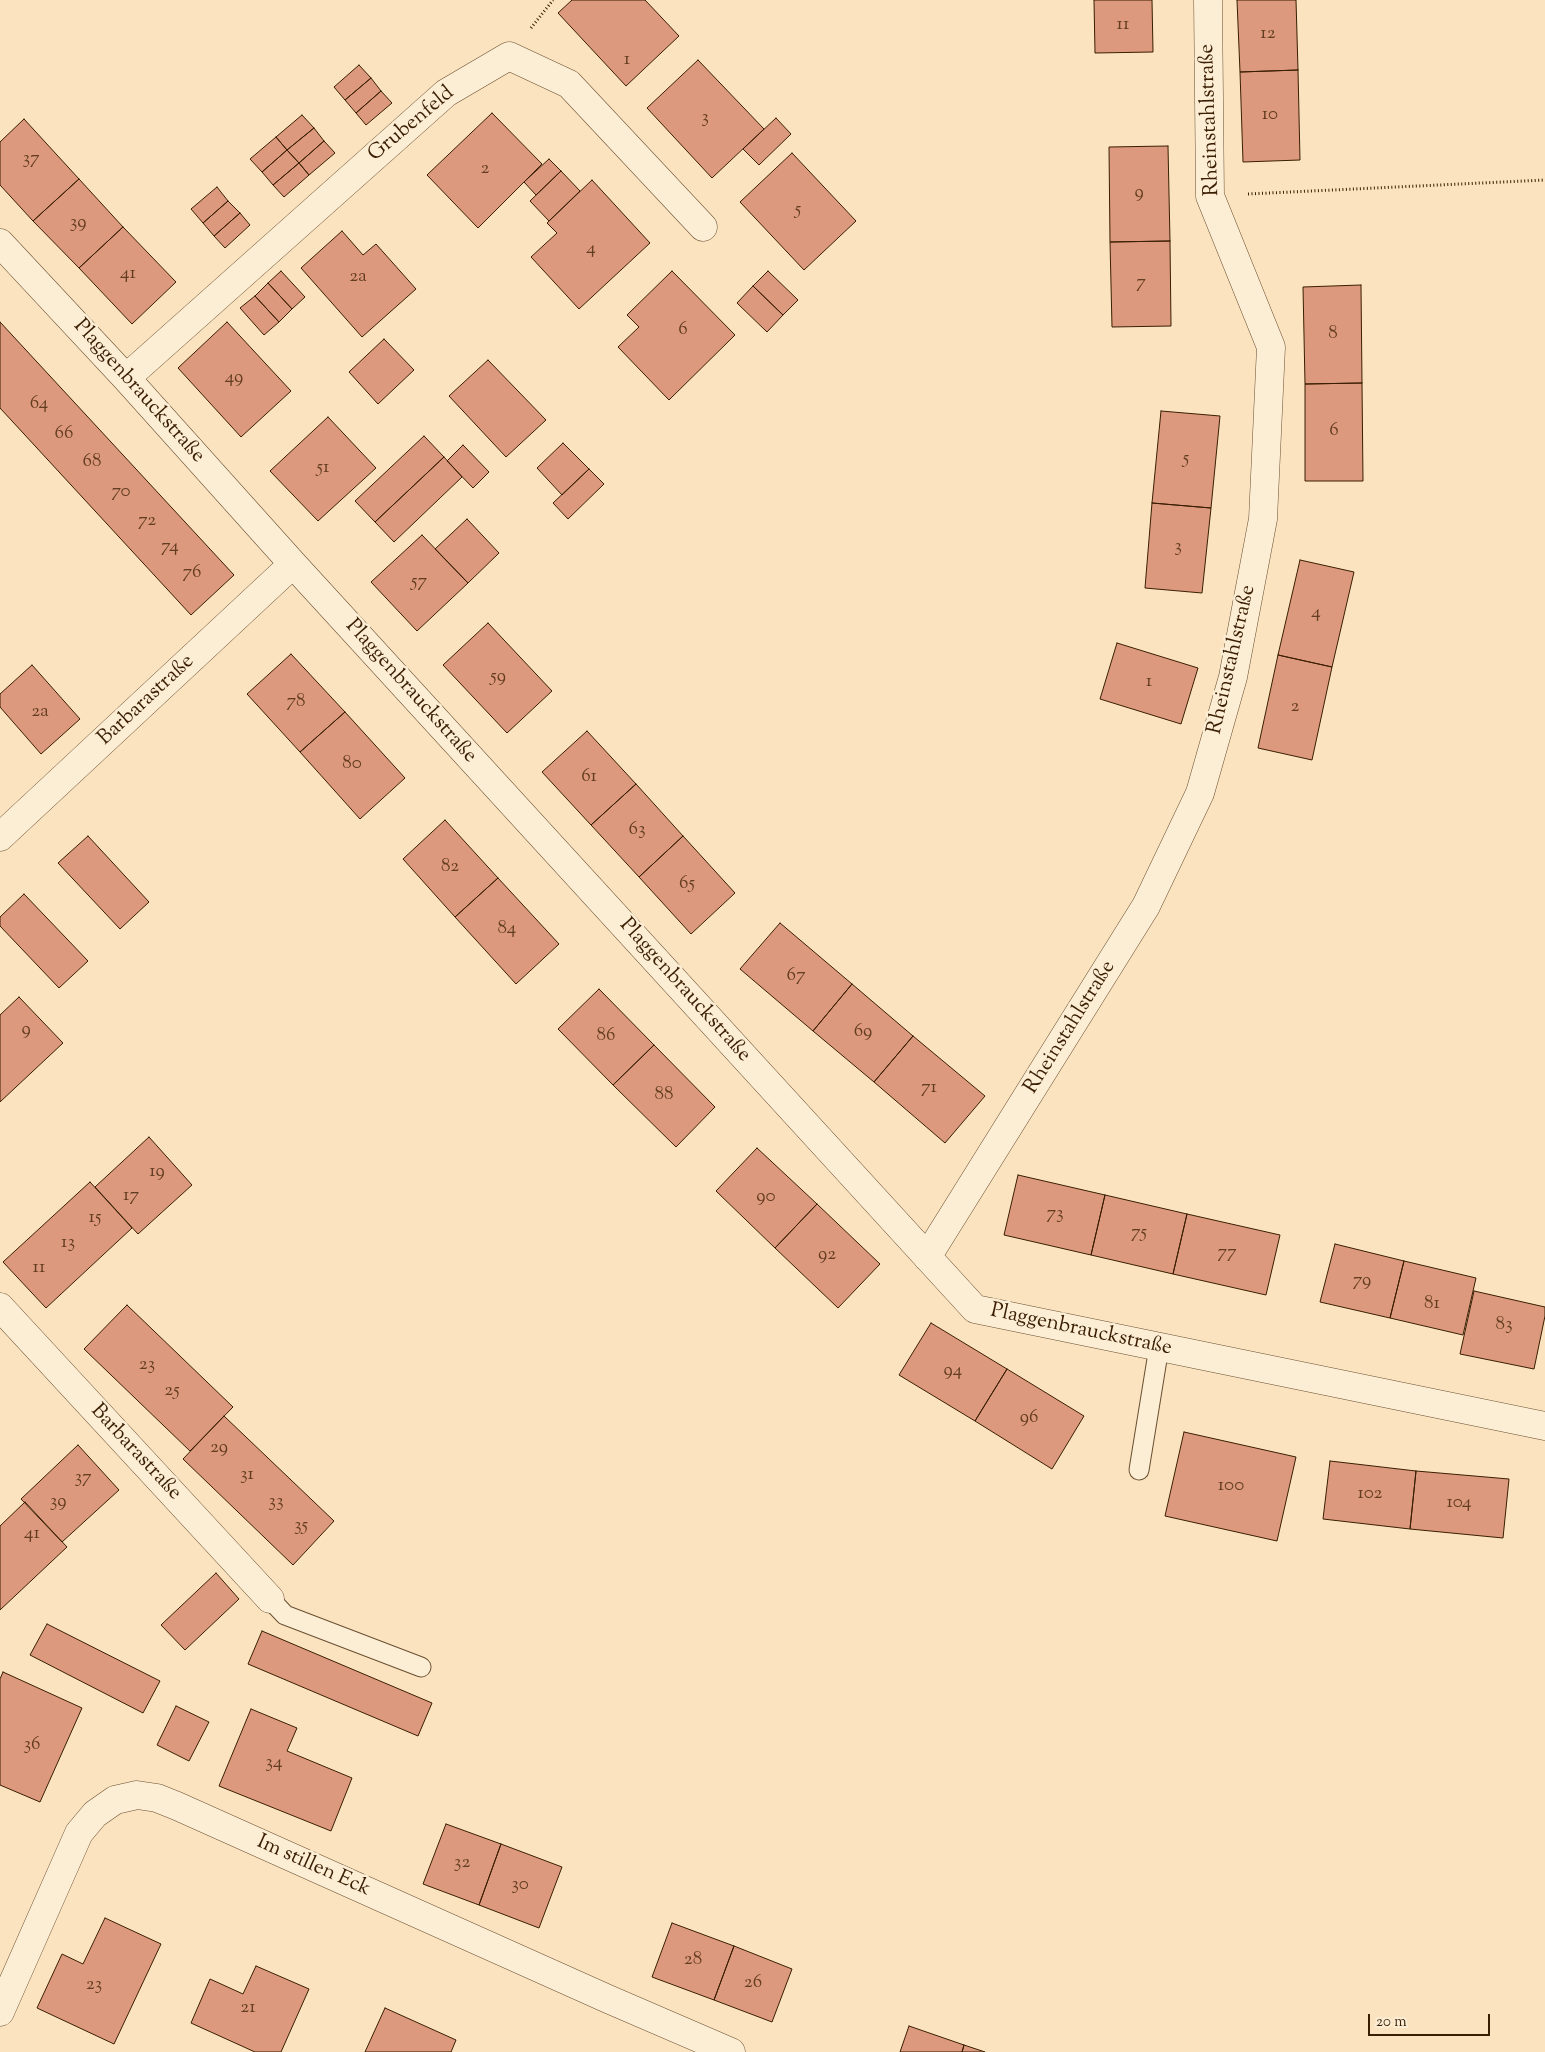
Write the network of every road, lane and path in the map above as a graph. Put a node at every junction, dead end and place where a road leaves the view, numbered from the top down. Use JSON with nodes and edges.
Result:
{"nodes":[{"id":1,"x":1208,"y":0,"type":"edge"},
{"id":2,"x":1545,"y":180,"type":"edge"},
{"id":3,"x":1210,"y":196,"type":"junction"},
{"id":4,"x":703,"y":227,"type":"dead end"},
{"id":5,"x":0,"y":243,"type":"edge"},
{"id":6,"x":126,"y":378,"type":"junction"},
{"id":7,"x":293,"y":564,"type":"junction"},
{"id":8,"x":0,"y":837,"type":"edge"},
{"id":9,"x":927,"y":1257,"type":"junction"},
{"id":10,"x":0,"y":1307,"type":"edge"},
{"id":11,"x":1160,"y":1348,"type":"junction"},
{"id":12,"x":1545,"y":1426,"type":"edge"},
{"id":13,"x":1138,"y":1470,"type":"dead end"},
{"id":14,"x":270,"y":1599,"type":"joint"},
{"id":15,"x":421,"y":1667,"type":"dead end"},
{"id":16,"x":0,"y":2012,"type":"edge"},
{"id":17,"x":732,"y":2052,"type":"edge"}],
"edges":[{"from":1,"to":3,"type":"street","name":"Rheinstahlstraße"},
{"from":2,"to":3,"type":"path"},
{"from":3,"to":9,"type":"street","name":"Rheinstahlstraße"},
{"from":4,"to":6,"type":"street","name":"Grubenfeld"},
{"from":5,"to":6,"type":"street","name":"Plaggenbrauckstraße"},
{"from":6,"to":7,"type":"street","name":"Plaggenbrauckstraße"},
{"from":7,"to":8,"type":"street","name":"Barbarastraße"},
{"from":7,"to":9,"type":"street","name":"Plaggenbrauckstraße"},
{"from":9,"to":11,"type":"street","name":"Plaggenbrauckstraße"},
{"from":10,"to":14,"type":"street","name":"Barbarastraße"},
{"from":11,"to":12,"type":"street","name":"Plaggenbrauckstraße"},
{"from":11,"to":13,"type":"lane"},
{"from":14,"to":15,"type":"lane"},
{"from":16,"to":17,"type":"street","name":"Im stillen Eck"}]}
